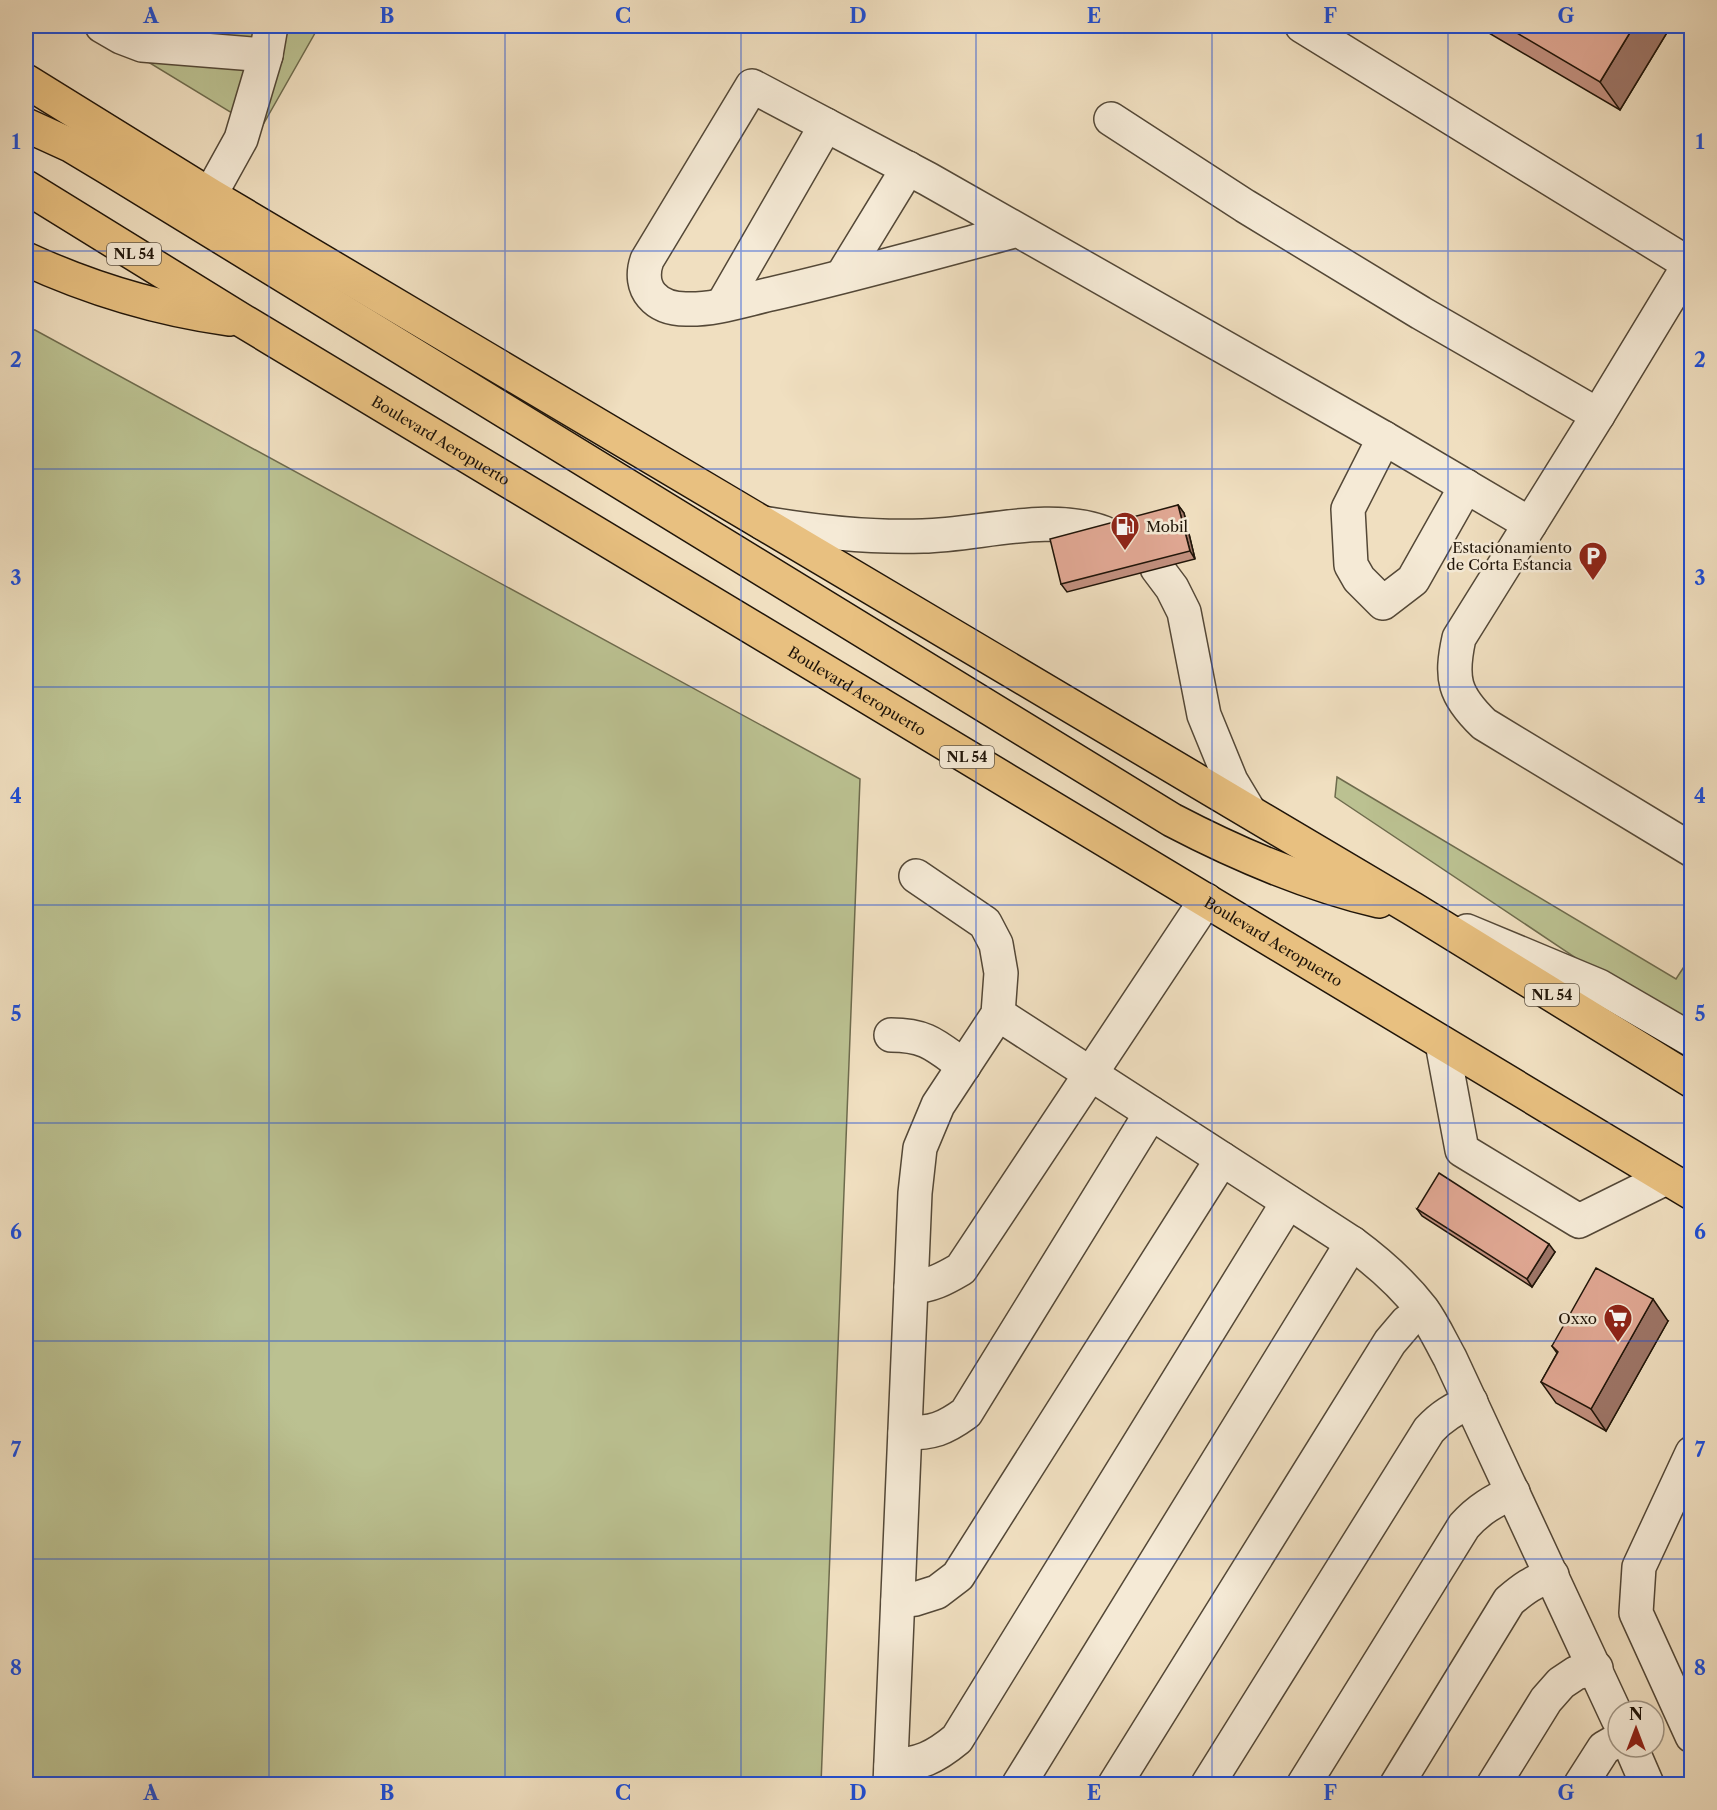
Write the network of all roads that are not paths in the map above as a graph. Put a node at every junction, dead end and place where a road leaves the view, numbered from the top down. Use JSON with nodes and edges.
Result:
{"nodes":[{"id":1,"x":102,"y":26,"type":"edge"},
{"id":2,"x":1302,"y":26,"type":"edge"},
{"id":3,"x":268,"y":40,"type":"edge"},
{"id":4,"x":26,"y":81,"type":"edge"},
{"id":5,"x":1111,"y":119,"type":"dead end"},
{"id":6,"x":26,"y":125,"type":"edge"},
{"id":7,"x":826,"y":125,"type":"junction"},
{"id":8,"x":908,"y":168,"type":"junction"},
{"id":9,"x":26,"y":187,"type":"edge"},
{"id":10,"x":210,"y":195,"type":"junction"},
{"id":11,"x":1018,"y":230,"type":"junction"},
{"id":12,"x":26,"y":259,"type":"edge"},
{"id":13,"x":1690,"y":262,"type":"edge"},
{"id":14,"x":842,"y":276,"type":"junction"},
{"id":15,"x":723,"y":304,"type":"junction"},
{"id":16,"x":243,"y":321,"type":"junction"},
{"id":17,"x":1598,"y":415,"type":"junction"},
{"id":18,"x":1384,"y":438,"type":"junction"},
{"id":19,"x":1466,"y":486,"type":"junction"},
{"id":20,"x":762,"y":523,"type":"junction"},
{"id":21,"x":1530,"y":524,"type":"junction"},
{"id":22,"x":1104,"y":533,"type":"edge"},
{"id":23,"x":1157,"y":568,"type":"edge"},
{"id":24,"x":1249,"y":811,"type":"junction"},
{"id":25,"x":1692,"y":850,"type":"edge"},
{"id":26,"x":916,"y":876,"type":"dead end"},
{"id":27,"x":1206,"y":900,"type":"junction"},
{"id":28,"x":1413,"y":909,"type":"junction"},
{"id":29,"x":998,"y":1014,"type":"junction"},
{"id":30,"x":891,"y":1035,"type":"dead end"},
{"id":31,"x":1692,"y":1040,"type":"edge"},
{"id":32,"x":1443,"y":1043,"type":"junction"},
{"id":33,"x":964,"y":1066,"type":"junction"},
{"id":34,"x":1091,"y":1074,"type":"junction"},
{"id":35,"x":1692,"y":1081,"type":"edge"},
{"id":36,"x":1151,"y":1113,"type":"junction"},
{"id":37,"x":1222,"y":1159,"type":"junction"},
{"id":38,"x":1679,"y":1185,"type":"edge"},
{"id":39,"x":1288,"y":1202,"type":"junction"},
{"id":40,"x":1352,"y":1243,"type":"junction"},
{"id":41,"x":911,"y":1287,"type":"junction"},
{"id":42,"x":1424,"y":1311,"type":"junction"},
{"id":43,"x":1471,"y":1402,"type":"junction"},
{"id":44,"x":905,"y":1434,"type":"junction"},
{"id":45,"x":1692,"y":1453,"type":"edge"},
{"id":46,"x":1513,"y":1492,"type":"junction"},
{"id":47,"x":1552,"y":1575,"type":"junction"},
{"id":48,"x":898,"y":1601,"type":"junction"},
{"id":49,"x":1596,"y":1668,"type":"junction"},
{"id":50,"x":1609,"y":1699,"type":"edge"},
{"id":51,"x":1692,"y":1736,"type":"edge"},
{"id":52,"x":1606,"y":1747,"type":"edge"},
{"id":53,"x":1636,"y":1759,"type":"edge"},
{"id":54,"x":890,"y":1775,"type":"edge"},
{"id":55,"x":1019,"y":1785,"type":"edge"},
{"id":56,"x":1115,"y":1785,"type":"edge"},
{"id":57,"x":1208,"y":1785,"type":"edge"},
{"id":58,"x":1304,"y":1785,"type":"edge"},
{"id":59,"x":1397,"y":1785,"type":"edge"},
{"id":60,"x":1494,"y":1785,"type":"edge"},
{"id":61,"x":1581,"y":1785,"type":"edge"},
{"id":62,"x":1647,"y":1785,"type":"edge"}],
"edges":[{"from":1,"to":3,"type":"street"},
{"from":2,"to":13,"type":"street"},
{"from":3,"to":10,"type":"street"},
{"from":4,"to":10,"type":"highway","number":"NL 54"},
{"from":5,"to":17,"type":"street"},
{"from":6,"to":28,"type":"highway"},
{"from":7,"to":8,"type":"street"},
{"from":7,"to":15,"type":"street"},
{"from":7,"to":15,"type":"street"},
{"from":8,"to":11,"type":"street"},
{"from":8,"to":14,"type":"street"},
{"from":9,"to":16,"type":"highway","name":"Boulevard Aeropuerto","number":"NL 54"},
{"from":10,"to":20,"type":"highway","number":"NL 54"},
{"from":11,"to":14,"type":"street"},
{"from":11,"to":18,"type":"street"},
{"from":12,"to":16,"type":"highway"},
{"from":13,"to":17,"type":"street"},
{"from":14,"to":15,"type":"street"},
{"from":16,"to":27,"type":"highway","name":"Boulevard Aeropuerto","number":"NL 54"},
{"from":17,"to":21,"type":"street"},
{"from":18,"to":19,"type":"street"},
{"from":18,"to":19,"type":"street"},
{"from":19,"to":21,"type":"street"},
{"from":20,"to":22,"type":"street"},
{"from":20,"to":24,"type":"highway","number":"NL 54"},
{"from":21,"to":25,"type":"street"},
{"from":23,"to":24,"type":"street"},
{"from":24,"to":28,"type":"highway","number":"NL 54"},
{"from":26,"to":29,"type":"street"},
{"from":27,"to":32,"type":"highway","name":"Boulevard Aeropuerto","number":"NL 54"},
{"from":27,"to":34,"type":"street"},
{"from":28,"to":31,"type":"street"},
{"from":28,"to":35,"type":"highway","number":"NL 54"},
{"from":29,"to":33,"type":"street"},
{"from":29,"to":34,"type":"street"},
{"from":30,"to":33,"type":"street"},
{"from":32,"to":38,"type":"highway","name":"Boulevard Aeropuerto","number":"NL 54"},
{"from":32,"to":38,"type":"street"},
{"from":33,"to":41,"type":"street"},
{"from":34,"to":36,"type":"street"},
{"from":34,"to":41,"type":"street"},
{"from":36,"to":37,"type":"street"},
{"from":36,"to":44,"type":"street"},
{"from":37,"to":39,"type":"street"},
{"from":37,"to":48,"type":"street"},
{"from":39,"to":40,"type":"street"},
{"from":39,"to":54,"type":"street"},
{"from":40,"to":42,"type":"street"},
{"from":40,"to":55,"type":"street"},
{"from":41,"to":44,"type":"street"},
{"from":42,"to":43,"type":"street"},
{"from":42,"to":56,"type":"street"},
{"from":43,"to":46,"type":"street"},
{"from":43,"to":57,"type":"street"},
{"from":44,"to":48,"type":"street"},
{"from":45,"to":51,"type":"street"},
{"from":46,"to":47,"type":"street"},
{"from":46,"to":58,"type":"street"},
{"from":47,"to":49,"type":"street"},
{"from":47,"to":59,"type":"street"},
{"from":48,"to":54,"type":"street"},
{"from":49,"to":50,"type":"street"},
{"from":49,"to":60,"type":"street"},
{"from":52,"to":61,"type":"street"},
{"from":53,"to":62,"type":"street"}]}
